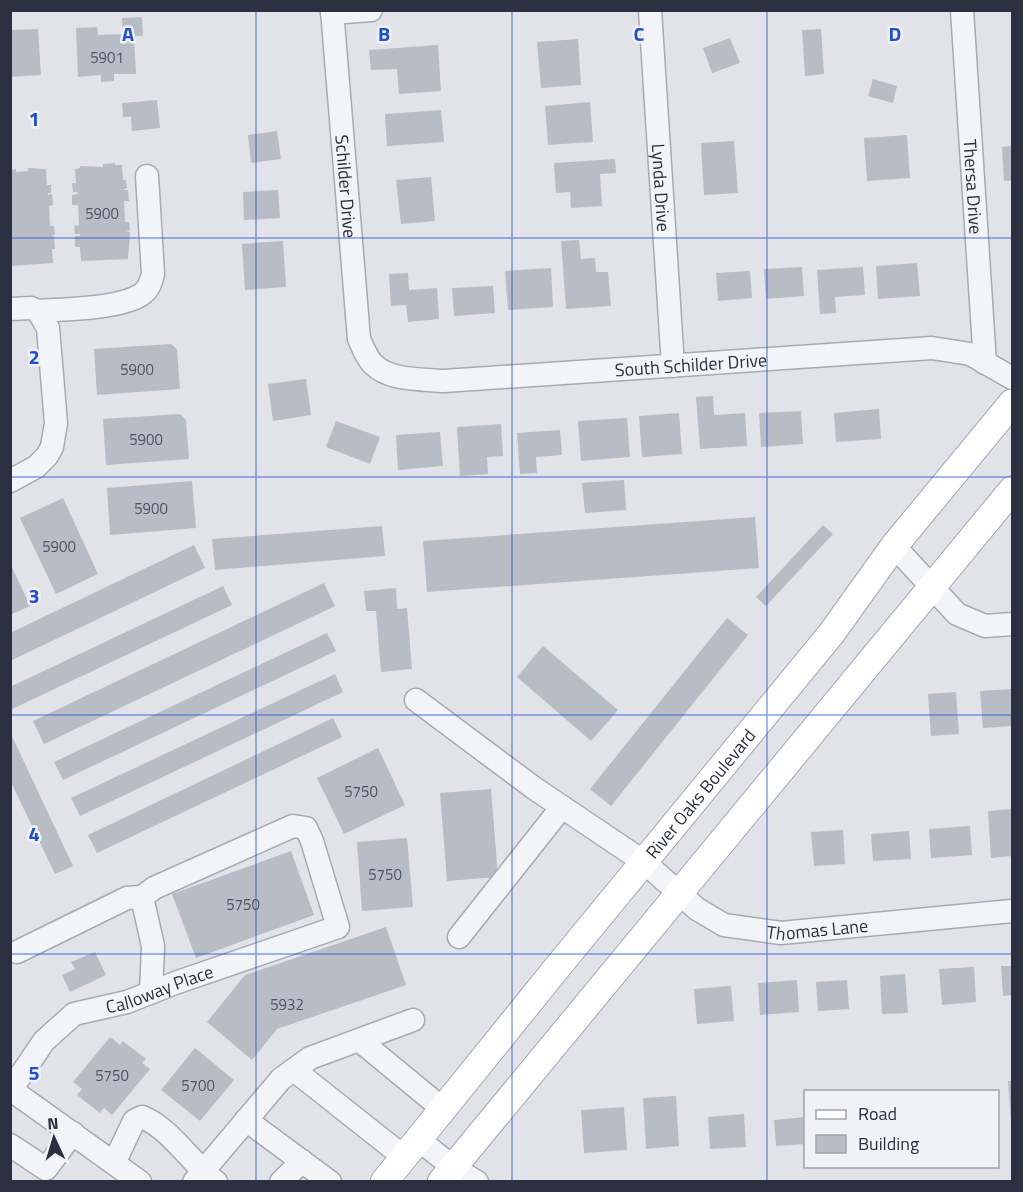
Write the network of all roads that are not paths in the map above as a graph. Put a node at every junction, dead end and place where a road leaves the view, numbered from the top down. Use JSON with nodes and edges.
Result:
{"nodes":[{"id":1,"x":371,"y":10,"type":"edge"},
{"id":2,"x":650,"y":10,"type":"edge"},
{"id":3,"x":962,"y":10,"type":"edge"},
{"id":4,"x":332,"y":12,"type":"edge"},
{"id":5,"x":147,"y":176,"type":"dead end"},
{"id":6,"x":10,"y":309,"type":"edge"},
{"id":7,"x":38,"y":311,"type":"junction"},
{"id":8,"x":369,"y":359,"type":"joint"},
{"id":9,"x":985,"y":363,"type":"junction"},
{"id":10,"x":673,"y":366,"type":"junction"},
{"id":11,"x":1012,"y":378,"type":"edge"},
{"id":12,"x":1012,"y":403,"type":"edge"},
{"id":13,"x":10,"y":481,"type":"edge"},
{"id":14,"x":1012,"y":490,"type":"edge"},
{"id":15,"x":894,"y":546,"type":"junction"},
{"id":16,"x":932,"y":589,"type":"junction"},
{"id":17,"x":1012,"y":624,"type":"edge"},
{"id":18,"x":416,"y":700,"type":"dead end"},
{"id":19,"x":562,"y":807,"type":"junction"},
{"id":20,"x":644,"y":862,"type":"junction"},
{"id":21,"x":679,"y":893,"type":"junction"},
{"id":22,"x":142,"y":897,"type":"junction"},
{"id":23,"x":1012,"y":911,"type":"edge"},
{"id":24,"x":459,"y":937,"type":"dead end"},
{"id":25,"x":17,"y":952,"type":"dead end"},
{"id":26,"x":151,"y":993,"type":"junction"},
{"id":27,"x":413,"y":1020,"type":"dead end"},
{"id":28,"x":359,"y":1040,"type":"junction"},
{"id":29,"x":294,"y":1070,"type":"junction"},
{"id":30,"x":11,"y":1090,"type":"edge"},
{"id":31,"x":443,"y":1109,"type":"junction"},
{"id":32,"x":246,"y":1120,"type":"junction"},
{"id":33,"x":72,"y":1133,"type":"junction"},
{"id":34,"x":10,"y":1145,"type":"edge"},
{"id":35,"x":412,"y":1149,"type":"junction"},
{"id":36,"x":302,"y":1161,"type":"junction"},
{"id":37,"x":114,"y":1162,"type":"junction"},
{"id":38,"x":447,"y":1174,"type":"edge"},
{"id":39,"x":204,"y":1178,"type":"edge"},
{"id":40,"x":140,"y":1182,"type":"edge"},
{"id":41,"x":281,"y":1182,"type":"edge"},
{"id":42,"x":330,"y":1182,"type":"edge"},
{"id":43,"x":384,"y":1182,"type":"edge"},
{"id":44,"x":477,"y":1182,"type":"edge"}],
"edges":[{"from":1,"to":4,"type":"street"},
{"from":2,"to":10,"type":"street","name":"Lynda Drive"},
{"from":3,"to":9,"type":"street","name":"Thersa Drive"},
{"from":4,"to":8,"type":"street","name":"Schilder Drive"},
{"from":5,"to":7,"type":"street"},
{"from":6,"to":7,"type":"street"},
{"from":7,"to":13,"type":"street"},
{"from":8,"to":10,"type":"street","name":"South Schilder Drive"},
{"from":9,"to":10,"type":"street","name":"South Schilder Drive"},
{"from":9,"to":11,"type":"street","name":"South Schilder Drive"},
{"from":12,"to":15,"type":"main road","name":"River Oaks Boulevard"},
{"from":14,"to":16,"type":"main road"},
{"from":15,"to":16,"type":"street"},
{"from":15,"to":20,"type":"main road","name":"River Oaks Boulevard"},
{"from":16,"to":17,"type":"street"},
{"from":16,"to":21,"type":"main road"},
{"from":18,"to":19,"type":"street","name":"Thomas Lane"},
{"from":19,"to":20,"type":"street","name":"Thomas Lane"},
{"from":19,"to":24,"type":"street"},
{"from":20,"to":21,"type":"street","name":"Thomas Lane"},
{"from":20,"to":31,"type":"main road","name":"River Oaks Boulevard"},
{"from":21,"to":23,"type":"street","name":"Thomas Lane"},
{"from":21,"to":38,"type":"main road"},
{"from":22,"to":25,"type":"street"},
{"from":22,"to":26,"type":"street"},
{"from":22,"to":26,"type":"street","name":"Calloway Place"},
{"from":26,"to":30,"type":"street","name":"Calloway Place"},
{"from":27,"to":28,"type":"street"},
{"from":28,"to":29,"type":"street"},
{"from":28,"to":31,"type":"street"},
{"from":29,"to":32,"type":"street"},
{"from":29,"to":35,"type":"street"},
{"from":30,"to":33,"type":"street"},
{"from":31,"to":35,"type":"main road","name":"River Oaks Boulevard"},
{"from":32,"to":36,"type":"street"},
{"from":32,"to":39,"type":"street"},
{"from":33,"to":34,"type":"street"},
{"from":33,"to":37,"type":"street"},
{"from":35,"to":38,"type":"street"},
{"from":35,"to":43,"type":"main road","name":"River Oaks Boulevard"},
{"from":36,"to":41,"type":"street"},
{"from":36,"to":42,"type":"street"},
{"from":37,"to":39,"type":"street"},
{"from":37,"to":40,"type":"street"},
{"from":38,"to":44,"type":"street"}]}
